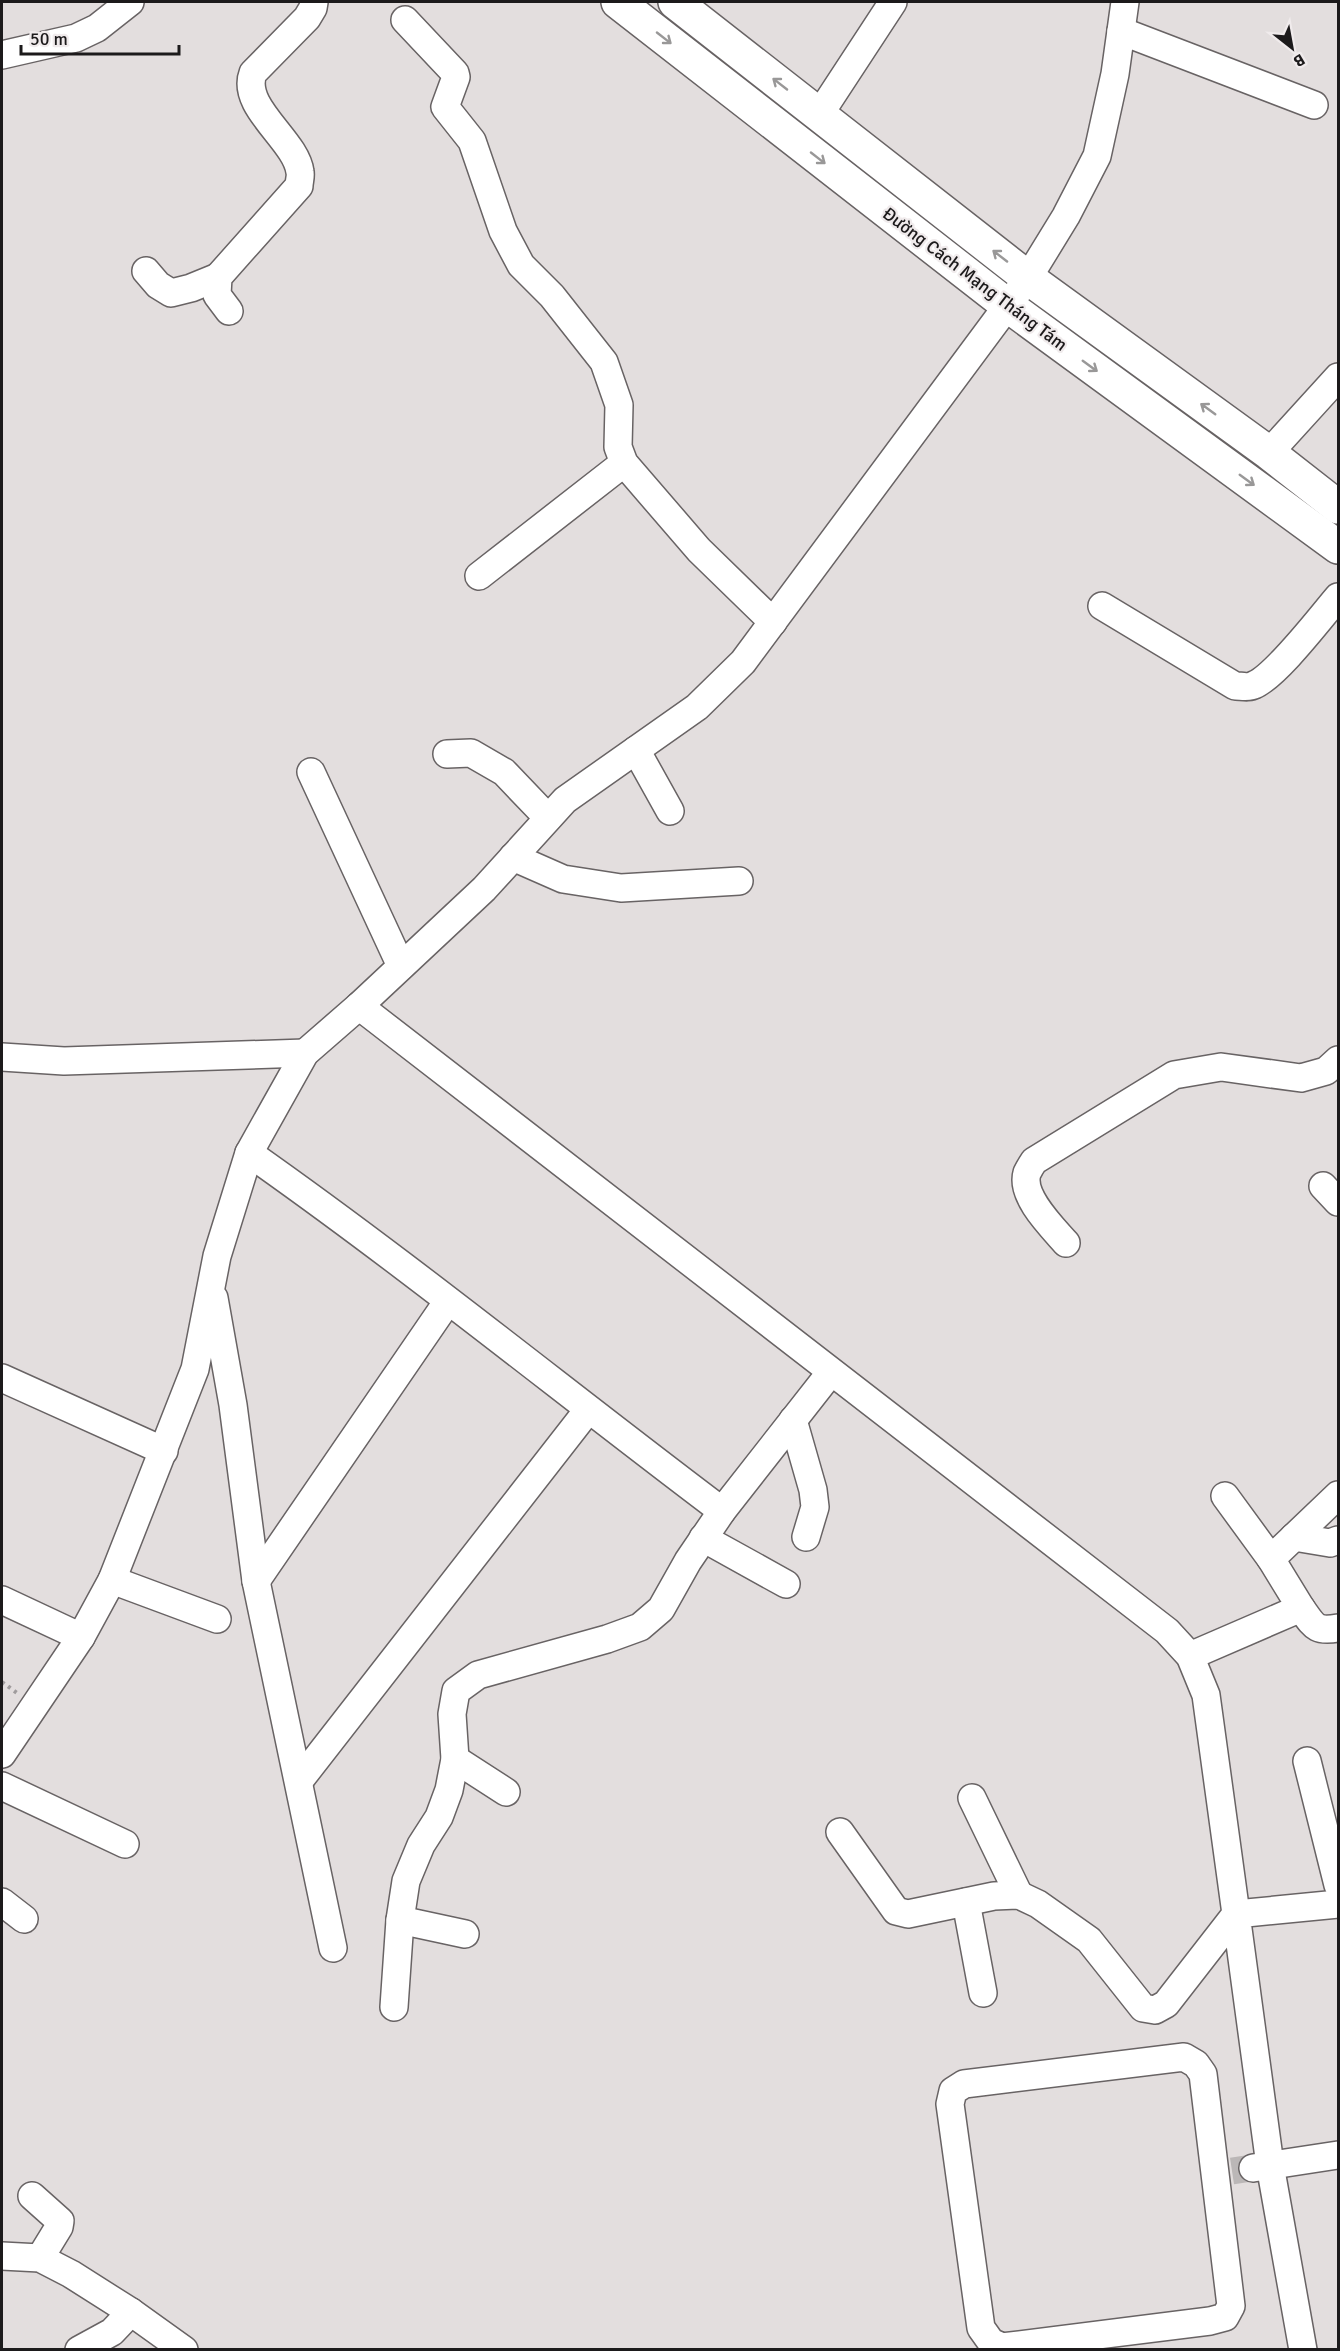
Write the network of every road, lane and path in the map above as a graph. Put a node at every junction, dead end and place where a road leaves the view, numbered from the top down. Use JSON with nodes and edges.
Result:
{"nodes":[{"id":1,"x":130,"y":2,"type":"edge"},
{"id":2,"x":314,"y":2,"type":"edge"},
{"id":3,"x":618,"y":2,"type":"edge"},
{"id":4,"x":675,"y":2,"type":"edge"},
{"id":5,"x":893,"y":2,"type":"edge"},
{"id":6,"x":1125,"y":2,"type":"edge"},
{"id":7,"x":405,"y":20,"type":"dead end"},
{"id":8,"x":1121,"y":31,"type":"junction"},
{"id":9,"x":2,"y":55,"type":"edge"},
{"id":10,"x":1314,"y":105,"type":"dead end"},
{"id":11,"x":819,"y":115,"type":"junction"},
{"id":12,"x":146,"y":271,"type":"dead end"},
{"id":13,"x":218,"y":277,"type":"junction"},
{"id":14,"x":1028,"y":278,"type":"junction"},
{"id":15,"x":1007,"y":305,"type":"junction"},
{"id":16,"x":229,"y":311,"type":"dead end"},
{"id":17,"x":1338,"y":377,"type":"edge"},
{"id":18,"x":1269,"y":453,"type":"junction"},
{"id":19,"x":624,"y":464,"type":"junction"},
{"id":20,"x":1338,"y":507,"type":"edge"},
{"id":21,"x":1338,"y":547,"type":"edge"},
{"id":22,"x":479,"y":576,"type":"dead end"},
{"id":23,"x":1338,"y":597,"type":"edge"},
{"id":24,"x":1102,"y":606,"type":"dead end"},
{"id":25,"x":773,"y":622,"type":"junction"},
{"id":26,"x":636,"y":750,"type":"junction"},
{"id":27,"x":447,"y":754,"type":"dead end"},
{"id":28,"x":311,"y":772,"type":"dead end"},
{"id":29,"x":670,"y":811,"type":"dead end"},
{"id":30,"x":548,"y":818,"type":"junction"},
{"id":31,"x":513,"y":857,"type":"junction"},
{"id":32,"x":739,"y":881,"type":"dead end"},
{"id":33,"x":401,"y":966,"type":"junction"},
{"id":34,"x":359,"y":1006,"type":"junction"},
{"id":35,"x":304,"y":1053,"type":"junction"},
{"id":36,"x":2,"y":1057,"type":"edge"},
{"id":37,"x":1338,"y":1060,"type":"edge"},
{"id":38,"x":249,"y":1153,"type":"junction"},
{"id":39,"x":1066,"y":1243,"type":"dead end"},
{"id":40,"x":211,"y":1282,"type":"junction"},
{"id":41,"x":448,"y":1301,"type":"junction"},
{"id":42,"x":831,"y":1372,"type":"junction"},
{"id":43,"x":2,"y":1378,"type":"edge"},
{"id":44,"x":588,"y":1410,"type":"junction"},
{"id":45,"x":793,"y":1420,"type":"junction"},
{"id":46,"x":164,"y":1451,"type":"junction"},
{"id":47,"x":1338,"y":1495,"type":"edge"},
{"id":48,"x":1225,"y":1496,"type":"dead end"},
{"id":49,"x":722,"y":1511,"type":"junction"},
{"id":50,"x":806,"y":1537,"type":"dead end"},
{"id":51,"x":1294,"y":1537,"type":"junction"},
{"id":52,"x":703,"y":1538,"type":"junction"},
{"id":53,"x":1338,"y":1540,"type":"edge"},
{"id":54,"x":1271,"y":1559,"type":"junction"},
{"id":55,"x":112,"y":1580,"type":"junction"},
{"id":56,"x":256,"y":1581,"type":"junction"},
{"id":57,"x":786,"y":1584,"type":"dead end"},
{"id":58,"x":2,"y":1600,"type":"edge"},
{"id":59,"x":1301,"y":1608,"type":"junction"},
{"id":60,"x":217,"y":1619,"type":"dead end"},
{"id":61,"x":1338,"y":1628,"type":"edge"},
{"id":62,"x":81,"y":1637,"type":"junction"},
{"id":63,"x":1190,"y":1656,"type":"junction"},
{"id":64,"x":2,"y":1754,"type":"edge"},
{"id":65,"x":455,"y":1759,"type":"junction"},
{"id":66,"x":1307,"y":1761,"type":"dead end"},
{"id":67,"x":299,"y":1781,"type":"junction"},
{"id":68,"x":2,"y":1786,"type":"edge"},
{"id":69,"x":506,"y":1792,"type":"dead end"},
{"id":70,"x":972,"y":1798,"type":"dead end"},
{"id":71,"x":840,"y":1832,"type":"dead end"},
{"id":72,"x":125,"y":1844,"type":"dead end"},
{"id":73,"x":1338,"y":1885,"type":"edge"},
{"id":74,"x":1019,"y":1895,"type":"junction"},
{"id":75,"x":2,"y":1902,"type":"edge"},
{"id":76,"x":966,"y":1902,"type":"junction"},
{"id":77,"x":1338,"y":1904,"type":"edge"},
{"id":78,"x":1236,"y":1914,"type":"junction"},
{"id":79,"x":24,"y":1919,"type":"dead end"},
{"id":80,"x":400,"y":1920,"type":"junction"},
{"id":81,"x":465,"y":1934,"type":"dead end"},
{"id":82,"x":333,"y":1948,"type":"dead end"},
{"id":83,"x":983,"y":1993,"type":"dead end"},
{"id":84,"x":394,"y":2007,"type":"dead end"},
{"id":85,"x":1338,"y":2155,"type":"edge"},
{"id":86,"x":1242,"y":2169,"type":"junction"},
{"id":87,"x":32,"y":2196,"type":"dead end"},
{"id":88,"x":2,"y":2256,"type":"edge"},
{"id":89,"x":40,"y":2258,"type":"junction"},
{"id":90,"x":131,"y":2312,"type":"junction"},
{"id":91,"x":79,"y":2349,"type":"edge"},
{"id":92,"x":184,"y":2349,"type":"edge"},
{"id":93,"x":1303,"y":2349,"type":"edge"}],
"edges":[{"from":1,"to":9,"type":"street"},
{"from":2,"to":13,"type":"street"},
{"from":3,"to":15,"type":"main road","name":"Đường Cách Mạng Tháng Tám","one_way":true},
{"from":11,"to":4,"type":"main road","name":"Đường Cách Mạng Tháng Tám","one_way":true},
{"from":5,"to":11,"type":"street"},
{"from":6,"to":8,"type":"street"},
{"from":7,"to":19,"type":"street"},
{"from":8,"to":10,"type":"street"},
{"from":8,"to":14,"type":"street"},
{"from":14,"to":11,"type":"main road","name":"Đường Cách Mạng Tháng Tám","one_way":true},
{"from":12,"to":13,"type":"street"},
{"from":13,"to":16,"type":"street"},
{"from":14,"to":15,"type":"street"},
{"from":18,"to":14,"type":"main road","name":"Đường Cách Mạng Tháng Tám","one_way":true},
{"from":15,"to":21,"type":"main road","name":"Đường Cách Mạng Tháng Tám","one_way":true},
{"from":15,"to":25,"type":"street"},
{"from":17,"to":18,"type":"street"},
{"from":18,"to":20,"type":"main road","name":"Đường Cách Mạng Tháng Tám"},
{"from":19,"to":22,"type":"street"},
{"from":19,"to":25,"type":"street"},
{"from":23,"to":24,"type":"street"},
{"from":25,"to":26,"type":"street"},
{"from":26,"to":29,"type":"street"},
{"from":26,"to":30,"type":"street"},
{"from":27,"to":30,"type":"street"},
{"from":28,"to":33,"type":"street"},
{"from":30,"to":31,"type":"street"},
{"from":31,"to":32,"type":"street"},
{"from":31,"to":33,"type":"street"},
{"from":33,"to":34,"type":"street"},
{"from":34,"to":35,"type":"street"},
{"from":34,"to":42,"type":"street"},
{"from":35,"to":36,"type":"street"},
{"from":35,"to":38,"type":"street"},
{"from":37,"to":39,"type":"street"},
{"from":38,"to":40,"type":"street"},
{"from":38,"to":41,"type":"street"},
{"from":40,"to":46,"type":"street"},
{"from":40,"to":56,"type":"street"},
{"from":41,"to":44,"type":"street"},
{"from":41,"to":56,"type":"street"},
{"from":42,"to":45,"type":"street"},
{"from":42,"to":63,"type":"street"},
{"from":43,"to":46,"type":"street"},
{"from":44,"to":49,"type":"street"},
{"from":44,"to":67,"type":"street"},
{"from":45,"to":49,"type":"street"},
{"from":45,"to":50,"type":"street"},
{"from":46,"to":55,"type":"street"},
{"from":47,"to":51,"type":"street"},
{"from":48,"to":54,"type":"street"},
{"from":49,"to":52,"type":"street"},
{"from":51,"to":53,"type":"street"},
{"from":51,"to":54,"type":"street"},
{"from":52,"to":57,"type":"street"},
{"from":52,"to":65,"type":"street"},
{"from":54,"to":59,"type":"street"},
{"from":55,"to":60,"type":"street"},
{"from":55,"to":62,"type":"street"},
{"from":56,"to":67,"type":"street"},
{"from":58,"to":62,"type":"street"},
{"from":59,"to":61,"type":"street"},
{"from":59,"to":63,"type":"street"},
{"from":62,"to":64,"type":"street"},
{"from":63,"to":78,"type":"street"},
{"from":65,"to":69,"type":"street"},
{"from":65,"to":80,"type":"street"},
{"from":66,"to":73,"type":"street"},
{"from":67,"to":82,"type":"street"},
{"from":68,"to":72,"type":"street"},
{"from":70,"to":74,"type":"street"},
{"from":71,"to":76,"type":"street"},
{"from":74,"to":76,"type":"street"},
{"from":74,"to":78,"type":"street"},
{"from":75,"to":79,"type":"street"},
{"from":76,"to":83,"type":"street"},
{"from":77,"to":78,"type":"street"},
{"from":78,"to":86,"type":"street"},
{"from":80,"to":81,"type":"street"},
{"from":80,"to":84,"type":"street"},
{"from":85,"to":86,"type":"street"},
{"from":86,"to":86,"type":"street"},
{"from":86,"to":93,"type":"street"},
{"from":87,"to":89,"type":"street"},
{"from":88,"to":89,"type":"street"},
{"from":89,"to":90,"type":"street"},
{"from":90,"to":91,"type":"street"},
{"from":90,"to":92,"type":"street"}]}
